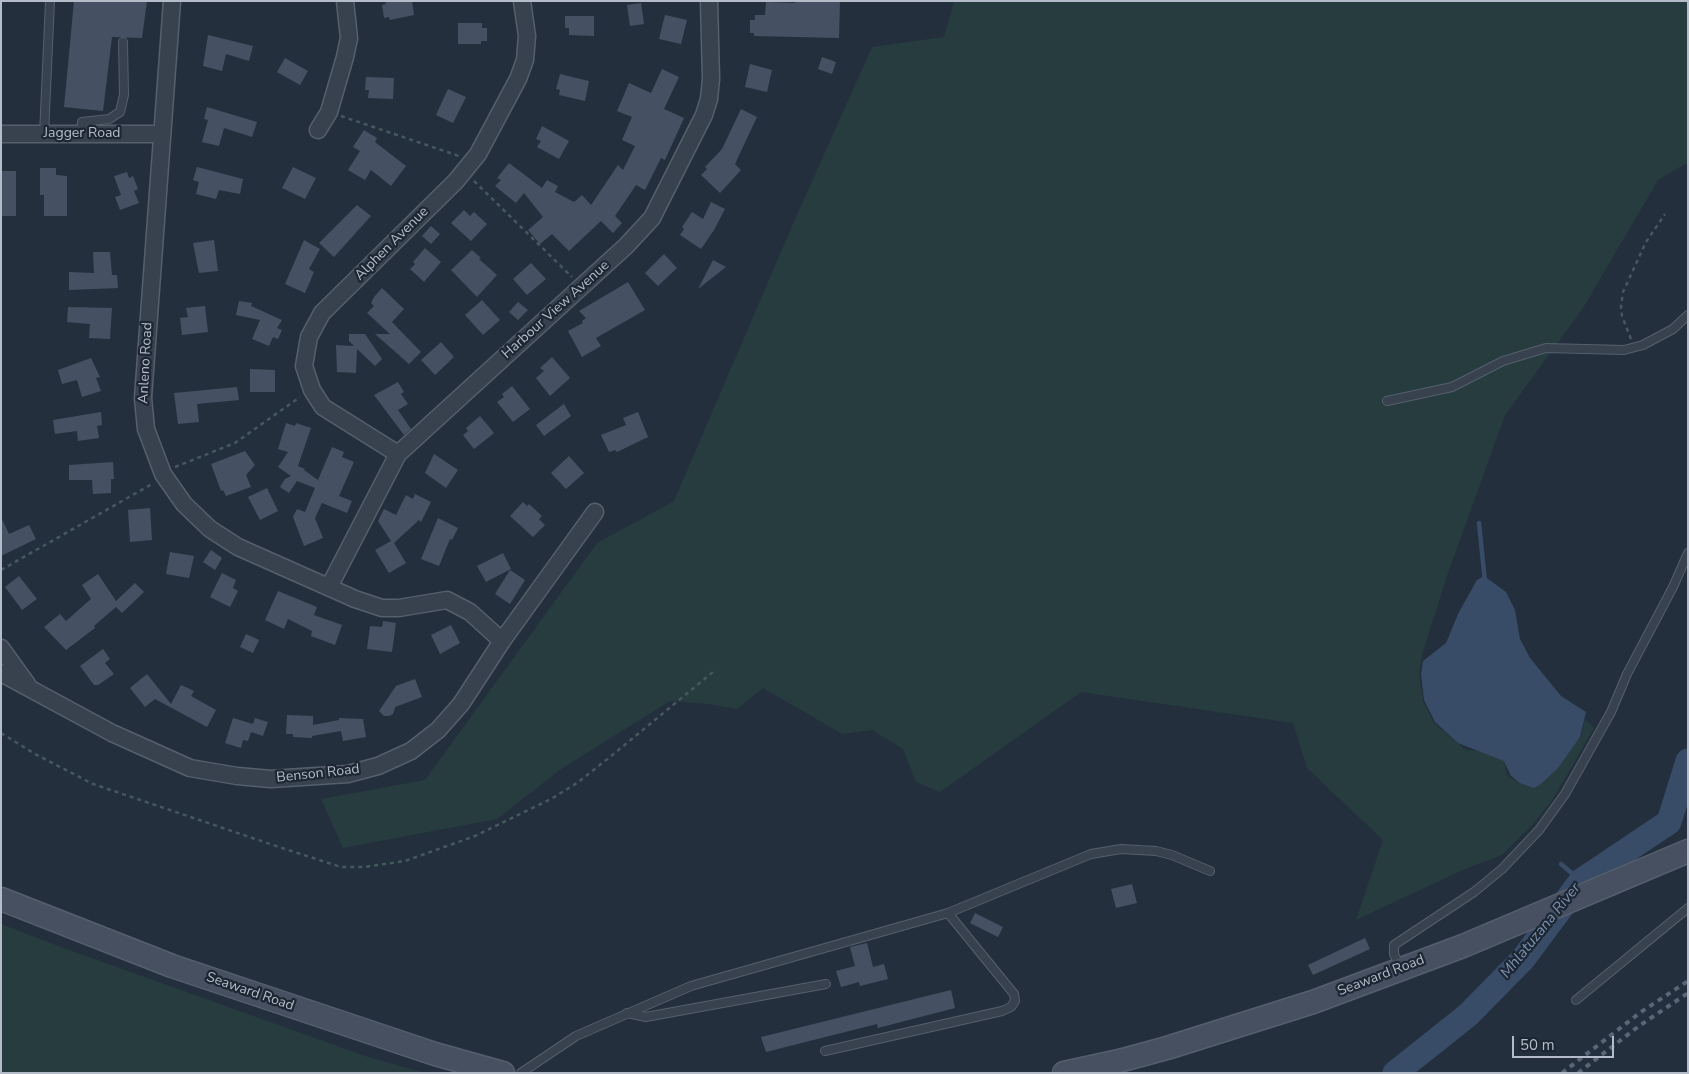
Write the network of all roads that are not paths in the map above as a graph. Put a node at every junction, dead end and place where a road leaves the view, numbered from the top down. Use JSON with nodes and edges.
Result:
{"nodes":[{"id":1,"x":50,"y":1,"type":"edge"},
{"id":2,"x":172,"y":1,"type":"edge"},
{"id":3,"x":345,"y":1,"type":"edge"},
{"id":4,"x":522,"y":1,"type":"edge"},
{"id":5,"x":709,"y":1,"type":"edge"},
{"id":6,"x":123,"y":42,"type":"dead end"},
{"id":7,"x":318,"y":130,"type":"dead end"},
{"id":8,"x":1,"y":134,"type":"edge"},
{"id":9,"x":44,"y":134,"type":"junction"},
{"id":10,"x":81,"y":134,"type":"junction"},
{"id":11,"x":162,"y":134,"type":"junction"},
{"id":12,"x":1688,"y":315,"type":"edge"},
{"id":13,"x":1387,"y":401,"type":"dead end"},
{"id":14,"x":398,"y":454,"type":"junction"},
{"id":15,"x":595,"y":512,"type":"dead end"},
{"id":16,"x":1688,"y":553,"type":"edge"},
{"id":17,"x":329,"y":587,"type":"junction"},
{"id":18,"x":502,"y":641,"type":"junction"},
{"id":19,"x":1,"y":648,"type":"edge"},
{"id":20,"x":1,"y":673,"type":"edge"},
{"id":21,"x":28,"y":686,"type":"junction"},
{"id":22,"x":1688,"y":851,"type":"edge"},
{"id":23,"x":1210,"y":871,"type":"dead end"},
{"id":24,"x":1,"y":899,"type":"edge"},
{"id":25,"x":1688,"y":908,"type":"edge"},
{"id":26,"x":948,"y":913,"type":"junction"},
{"id":27,"x":1400,"y":969,"type":"junction"},
{"id":28,"x":826,"y":984,"type":"dead end"},
{"id":29,"x":1576,"y":1000,"type":"dead end"},
{"id":30,"x":627,"y":1013,"type":"junction"},
{"id":31,"x":825,"y":1051,"type":"dead end"},
{"id":32,"x":503,"y":1073,"type":"edge"},
{"id":33,"x":521,"y":1073,"type":"edge"},
{"id":34,"x":1064,"y":1073,"type":"edge"}],
"edges":[{"from":1,"to":9,"type":"lane"},
{"from":2,"to":11,"type":"street","name":"Anleno Road"},
{"from":3,"to":7,"type":"street"},
{"from":4,"to":14,"type":"street","name":"Alphen Avenue"},
{"from":5,"to":14,"type":"street","name":"Harbour View Avenue"},
{"from":6,"to":10,"type":"lane"},
{"from":8,"to":9,"type":"street","name":"Jagger Road"},
{"from":9,"to":10,"type":"street","name":"Jagger Road"},
{"from":10,"to":11,"type":"street","name":"Jagger Road"},
{"from":11,"to":17,"type":"street","name":"Anleno Road"},
{"from":12,"to":13,"type":"lane"},
{"from":14,"to":17,"type":"street","name":"Harbour View Avenue"},
{"from":15,"to":18,"type":"street","name":"Benson Road"},
{"from":16,"to":27,"type":"lane"},
{"from":17,"to":18,"type":"street","name":"Anleno Road"},
{"from":18,"to":21,"type":"street","name":"Benson Road"},
{"from":19,"to":21,"type":"street"},
{"from":20,"to":21,"type":"street","name":"Benson Road"},
{"from":22,"to":27,"type":"street","name":"Seaward Road"},
{"from":23,"to":26,"type":"lane"},
{"from":24,"to":32,"type":"street","name":"Seaward Road"},
{"from":25,"to":29,"type":"lane"},
{"from":26,"to":30,"type":"lane"},
{"from":26,"to":31,"type":"lane"},
{"from":27,"to":34,"type":"street","name":"Seaward Road"},
{"from":28,"to":30,"type":"lane"},
{"from":30,"to":33,"type":"lane"}]}
